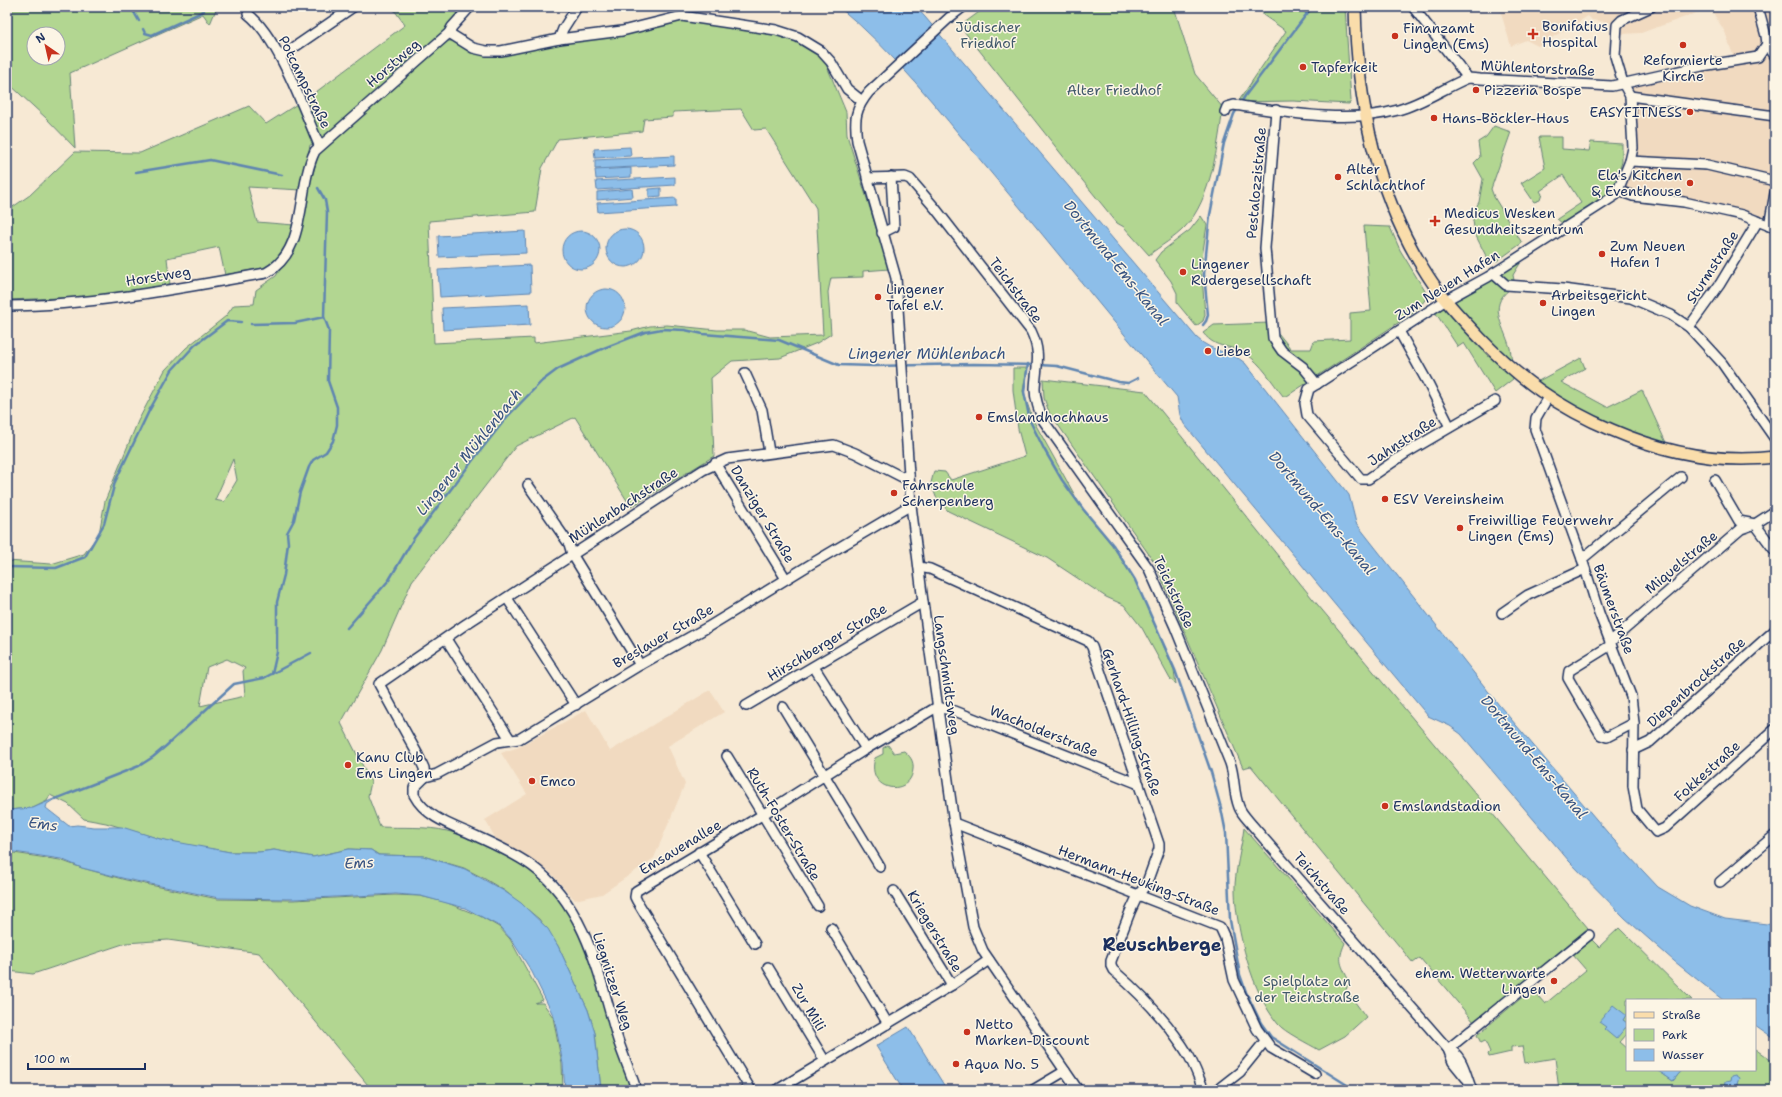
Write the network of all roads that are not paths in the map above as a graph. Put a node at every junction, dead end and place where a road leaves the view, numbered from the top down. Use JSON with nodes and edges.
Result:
{"nodes":[{"id":1,"x":353,"y":7,"type":"edge"},
{"id":2,"x":470,"y":7,"type":"edge"},
{"id":3,"x":577,"y":7,"type":"edge"},
{"id":4,"x":684,"y":7,"type":"edge"},
{"id":5,"x":963,"y":7,"type":"edge"},
{"id":6,"x":1355,"y":7,"type":"edge"},
{"id":7,"x":1413,"y":7,"type":"edge"},
{"id":8,"x":1651,"y":7,"type":"edge"},
{"id":9,"x":1758,"y":7,"type":"edge"},
{"id":10,"x":248,"y":14,"type":"dead end"},
{"id":11,"x":682,"y":16,"type":"junction"},
{"id":12,"x":449,"y":33,"type":"junction"},
{"id":13,"x":559,"y":39,"type":"junction"},
{"id":14,"x":1767,"y":44,"type":"junction"},
{"id":15,"x":1775,"y":56,"type":"edge"},
{"id":16,"x":280,"y":57,"type":"junction"},
{"id":17,"x":1468,"y":78,"type":"junction"},
{"id":18,"x":1623,"y":83,"type":"junction"},
{"id":19,"x":1630,"y":96,"type":"junction"},
{"id":20,"x":862,"y":101,"type":"junction"},
{"id":21,"x":1276,"y":110,"type":"junction"},
{"id":22,"x":1225,"y":112,"type":"dead end"},
{"id":23,"x":1366,"y":115,"type":"junction"},
{"id":24,"x":1775,"y":116,"type":"edge"},
{"id":25,"x":319,"y":145,"type":"junction"},
{"id":26,"x":1630,"y":161,"type":"junction"},
{"id":27,"x":891,"y":177,"type":"junction"},
{"id":28,"x":867,"y":178,"type":"junction"},
{"id":29,"x":1775,"y":181,"type":"edge"},
{"id":30,"x":1619,"y":191,"type":"junction"},
{"id":31,"x":1775,"y":193,"type":"edge"},
{"id":32,"x":1758,"y":221,"type":"junction"},
{"id":33,"x":1772,"y":227,"type":"edge"},
{"id":34,"x":882,"y":233,"type":"junction"},
{"id":35,"x":1494,"y":273,"type":"junction"},
{"id":36,"x":1446,"y":300,"type":"junction"},
{"id":37,"x":7,"y":306,"type":"edge"},
{"id":38,"x":1688,"y":328,"type":"junction"},
{"id":39,"x":1400,"y":331,"type":"junction"},
{"id":40,"x":745,"y":373,"type":"dead end"},
{"id":41,"x":1317,"y":384,"type":"junction"},
{"id":42,"x":1309,"y":389,"type":"joint"},
{"id":43,"x":1548,"y":397,"type":"junction"},
{"id":44,"x":1495,"y":401,"type":"dead end"},
{"id":45,"x":1450,"y":427,"type":"junction"},
{"id":46,"x":1775,"y":439,"type":"edge"},
{"id":47,"x":769,"y":452,"type":"junction"},
{"id":48,"x":1775,"y":456,"type":"edge"},
{"id":49,"x":715,"y":463,"type":"junction"},
{"id":50,"x":909,"y":475,"type":"junction"},
{"id":51,"x":1681,"y":477,"type":"dead end"},
{"id":52,"x":1715,"y":480,"type":"dead end"},
{"id":53,"x":528,"y":485,"type":"dead end"},
{"id":54,"x":911,"y":505,"type":"junction"},
{"id":55,"x":1775,"y":511,"type":"edge"},
{"id":56,"x":1755,"y":524,"type":"junction"},
{"id":57,"x":1775,"y":551,"type":"edge"},
{"id":58,"x":572,"y":554,"type":"junction"},
{"id":59,"x":1582,"y":559,"type":"junction"},
{"id":60,"x":919,"y":567,"type":"junction"},
{"id":61,"x":1584,"y":569,"type":"junction"},
{"id":62,"x":786,"y":579,"type":"junction"},
{"id":63,"x":507,"y":598,"type":"junction"},
{"id":64,"x":923,"y":602,"type":"junction"},
{"id":65,"x":1502,"y":613,"type":"dead end"},
{"id":66,"x":1775,"y":630,"type":"edge"},
{"id":67,"x":446,"y":639,"type":"junction"},
{"id":68,"x":1611,"y":643,"type":"junction"},
{"id":69,"x":640,"y":664,"type":"junction"},
{"id":70,"x":814,"y":667,"type":"junction"},
{"id":71,"x":576,"y":705,"type":"junction"},
{"id":72,"x":746,"y":706,"type":"dead end"},
{"id":73,"x":937,"y":707,"type":"junction"},
{"id":74,"x":783,"y":708,"type":"dead end"},
{"id":75,"x":1634,"y":723,"type":"junction"},
{"id":76,"x":1775,"y":729,"type":"edge"},
{"id":77,"x":510,"y":740,"type":"junction"},
{"id":78,"x":866,"y":749,"type":"junction"},
{"id":79,"x":1633,"y":750,"type":"junction"},
{"id":80,"x":728,"y":756,"type":"dead end"},
{"id":81,"x":824,"y":775,"type":"junction"},
{"id":82,"x":425,"y":777,"type":"junction"},
{"id":83,"x":1139,"y":784,"type":"junction"},
{"id":84,"x":762,"y":815,"type":"junction"},
{"id":85,"x":954,"y":823,"type":"junction"},
{"id":86,"x":1656,"y":832,"type":"joint"},
{"id":87,"x":1775,"y":835,"type":"edge"},
{"id":88,"x":699,"y":852,"type":"junction"},
{"id":89,"x":880,"y":868,"type":"dead end"},
{"id":90,"x":1720,"y":882,"type":"dead end"},
{"id":91,"x":894,"y":891,"type":"dead end"},
{"id":92,"x":1138,"y":895,"type":"junction"},
{"id":93,"x":818,"y":906,"type":"dead end"},
{"id":94,"x":831,"y":928,"type":"dead end"},
{"id":95,"x":1589,"y":935,"type":"dead end"},
{"id":96,"x":755,"y":944,"type":"dead end"},
{"id":97,"x":989,"y":960,"type":"junction"},
{"id":98,"x":768,"y":967,"type":"dead end"},
{"id":99,"x":952,"y":986,"type":"junction"},
{"id":100,"x":888,"y":1024,"type":"junction"},
{"id":101,"x":1265,"y":1041,"type":"junction"},
{"id":102,"x":1448,"y":1049,"type":"junction"},
{"id":103,"x":825,"y":1061,"type":"junction"},
{"id":104,"x":1065,"y":1070,"type":"junction"},
{"id":105,"x":1315,"y":1074,"type":"dead end"},
{"id":106,"x":635,"y":1090,"type":"edge"},
{"id":107,"x":751,"y":1090,"type":"edge"},
{"id":108,"x":777,"y":1090,"type":"edge"},
{"id":109,"x":1033,"y":1090,"type":"edge"},
{"id":110,"x":1078,"y":1090,"type":"edge"},
{"id":111,"x":1204,"y":1090,"type":"edge"},
{"id":112,"x":1218,"y":1090,"type":"edge"},
{"id":113,"x":1472,"y":1090,"type":"edge"}],
"edges":[{"from":1,"to":16,"type":"street"},
{"from":2,"to":12,"type":"street","name":"Horstweg"},
{"from":3,"to":13,"type":"street"},
{"from":4,"to":11,"type":"street"},
{"from":5,"to":20,"type":"street","name":"Langschmidtsweg"},
{"from":6,"to":23,"type":"main road"},
{"from":7,"to":17,"type":"street","name":"Mühlentorstraße"},
{"from":8,"to":18,"type":"street"},
{"from":9,"to":14,"type":"street"},
{"from":10,"to":16,"type":"street","name":"Potcampstraße"},
{"from":11,"to":13,"type":"street"},
{"from":11,"to":20,"type":"street"},
{"from":12,"to":13,"type":"street"},
{"from":12,"to":25,"type":"street","name":"Horstweg"},
{"from":14,"to":15,"type":"street"},
{"from":14,"to":18,"type":"street","name":"Mühlentorstraße"},
{"from":16,"to":25,"type":"street","name":"Potcampstraße"},
{"from":17,"to":18,"type":"street","name":"Mühlentorstraße"},
{"from":17,"to":23,"type":"street"},
{"from":18,"to":19,"type":"street"},
{"from":19,"to":24,"type":"street"},
{"from":19,"to":26,"type":"street"},
{"from":20,"to":28,"type":"street","name":"Langschmidtsweg"},
{"from":21,"to":22,"type":"street"},
{"from":21,"to":23,"type":"street"},
{"from":21,"to":41,"type":"street","name":"Pestalozzistraße"},
{"from":23,"to":36,"type":"main road"},
{"from":25,"to":37,"type":"street","name":"Horstweg"},
{"from":26,"to":29,"type":"street"},
{"from":26,"to":30,"type":"street"},
{"from":27,"to":28,"type":"street","name":"Teichstraße"},
{"from":27,"to":34,"type":"street"},
{"from":27,"to":102,"type":"street","name":"Teichstraße"},
{"from":28,"to":34,"type":"street","name":"Langschmidtsweg"},
{"from":30,"to":32,"type":"street"},
{"from":30,"to":35,"type":"street","name":"Zum Neuen Hafen"},
{"from":31,"to":33,"type":"street"},
{"from":32,"to":33,"type":"street"},
{"from":32,"to":38,"type":"street","name":"Sturmstraße"},
{"from":34,"to":50,"type":"street","name":"Langschmidtsweg"},
{"from":35,"to":36,"type":"street","name":"Zum Neuen Hafen"},
{"from":35,"to":38,"type":"street"},
{"from":36,"to":39,"type":"street","name":"Zum Neuen Hafen"},
{"from":36,"to":43,"type":"main road"},
{"from":38,"to":46,"type":"street"},
{"from":39,"to":41,"type":"street","name":"Zum Neuen Hafen"},
{"from":39,"to":45,"type":"street","name":"Jahnstraße"},
{"from":40,"to":47,"type":"street"},
{"from":41,"to":42,"type":"street","name":"Zum Neuen Hafen"},
{"from":42,"to":45,"type":"street","name":"Jahnstraße"},
{"from":43,"to":48,"type":"main road"},
{"from":43,"to":59,"type":"street","name":"Bäumerstraße"},
{"from":44,"to":45,"type":"street","name":"Jahnstraße"},
{"from":47,"to":49,"type":"street","name":"Mühlenbachstraße"},
{"from":47,"to":50,"type":"street","name":"Mühlenbachstraße"},
{"from":49,"to":58,"type":"street","name":"Mühlenbachstraße"},
{"from":49,"to":62,"type":"street","name":"Danziger Straße"},
{"from":50,"to":54,"type":"street","name":"Langschmidtsweg"},
{"from":51,"to":59,"type":"street"},
{"from":52,"to":56,"type":"street"},
{"from":53,"to":58,"type":"street"},
{"from":54,"to":60,"type":"street","name":"Langschmidtsweg"},
{"from":54,"to":62,"type":"street","name":"Breslauer Straße"},
{"from":55,"to":56,"type":"street","name":"Miquelstraße"},
{"from":56,"to":57,"type":"street"},
{"from":56,"to":68,"type":"street","name":"Miquelstraße"},
{"from":58,"to":63,"type":"street","name":"Mühlenbachstraße"},
{"from":58,"to":69,"type":"street"},
{"from":59,"to":61,"type":"street","name":"Bäumerstraße"},
{"from":60,"to":64,"type":"street","name":"Langschmidtsweg"},
{"from":60,"to":83,"type":"street","name":"Gerhard-Hilling-Straße"},
{"from":61,"to":65,"type":"street"},
{"from":61,"to":68,"type":"street","name":"Bäumerstraße"},
{"from":62,"to":69,"type":"street","name":"Breslauer Straße"},
{"from":63,"to":67,"type":"street","name":"Mühlenbachstraße"},
{"from":63,"to":71,"type":"street"},
{"from":64,"to":70,"type":"street","name":"Hirschberger Straße"},
{"from":64,"to":73,"type":"street","name":"Langschmidtsweg"},
{"from":66,"to":79,"type":"street","name":"Diepenbrockstraße"},
{"from":67,"to":77,"type":"street"},
{"from":67,"to":82,"type":"street","name":"Mühlenbachstraße"},
{"from":68,"to":75,"type":"street","name":"Bäumerstraße"},
{"from":68,"to":75,"type":"street","name":"Miquelstraße"},
{"from":69,"to":71,"type":"street","name":"Breslauer Straße"},
{"from":70,"to":72,"type":"street","name":"Hirschberger Straße"},
{"from":70,"to":78,"type":"street"},
{"from":71,"to":77,"type":"street","name":"Breslauer Straße"},
{"from":73,"to":78,"type":"street","name":"Emsauenallee"},
{"from":73,"to":83,"type":"street","name":"Wacholderstraße"},
{"from":73,"to":85,"type":"street","name":"Langschmidtsweg"},
{"from":74,"to":81,"type":"street"},
{"from":75,"to":79,"type":"street","name":"Bäumerstraße"},
{"from":76,"to":86,"type":"street","name":"Fokkestraße"},
{"from":77,"to":82,"type":"street","name":"Breslauer Straße"},
{"from":78,"to":81,"type":"street","name":"Emsauenallee"},
{"from":79,"to":86,"type":"street","name":"Bäumerstraße"},
{"from":80,"to":84,"type":"street","name":"Ruth-Foster-Straße"},
{"from":81,"to":84,"type":"street","name":"Emsauenallee"},
{"from":81,"to":89,"type":"street"},
{"from":82,"to":106,"type":"street","name":"Liegnitzer Weg"},
{"from":83,"to":92,"type":"street","name":"Gerhard-Hilling-Straße"},
{"from":84,"to":88,"type":"street","name":"Emsauenallee"},
{"from":84,"to":93,"type":"street","name":"Ruth-Foster-Straße"},
{"from":85,"to":92,"type":"street","name":"Hermann-Heuking-Straße"},
{"from":85,"to":97,"type":"street","name":"Langschmidtsweg"},
{"from":87,"to":90,"type":"street"},
{"from":88,"to":96,"type":"street"},
{"from":88,"to":107,"type":"street","name":"Emsauenallee"},
{"from":91,"to":99,"type":"street","name":"Kriegerstraße"},
{"from":92,"to":101,"type":"street","name":"Hermann-Heuking-Straße"},
{"from":92,"to":111,"type":"street","name":"Gerhard-Hilling-Straße"},
{"from":94,"to":100,"type":"street"},
{"from":95,"to":102,"type":"street"},
{"from":97,"to":99,"type":"street"},
{"from":97,"to":104,"type":"street","name":"Langschmidtsweg"},
{"from":98,"to":103,"type":"street","name":"Zur Mili"},
{"from":99,"to":100,"type":"street"},
{"from":100,"to":103,"type":"street"},
{"from":101,"to":105,"type":"street","name":"Hermann-Heuking-Straße"},
{"from":101,"to":112,"type":"street"},
{"from":102,"to":113,"type":"street","name":"Teichstraße"},
{"from":103,"to":108,"type":"street"},
{"from":104,"to":109,"type":"street"},
{"from":104,"to":110,"type":"street","name":"Langschmidtsweg"}]}
